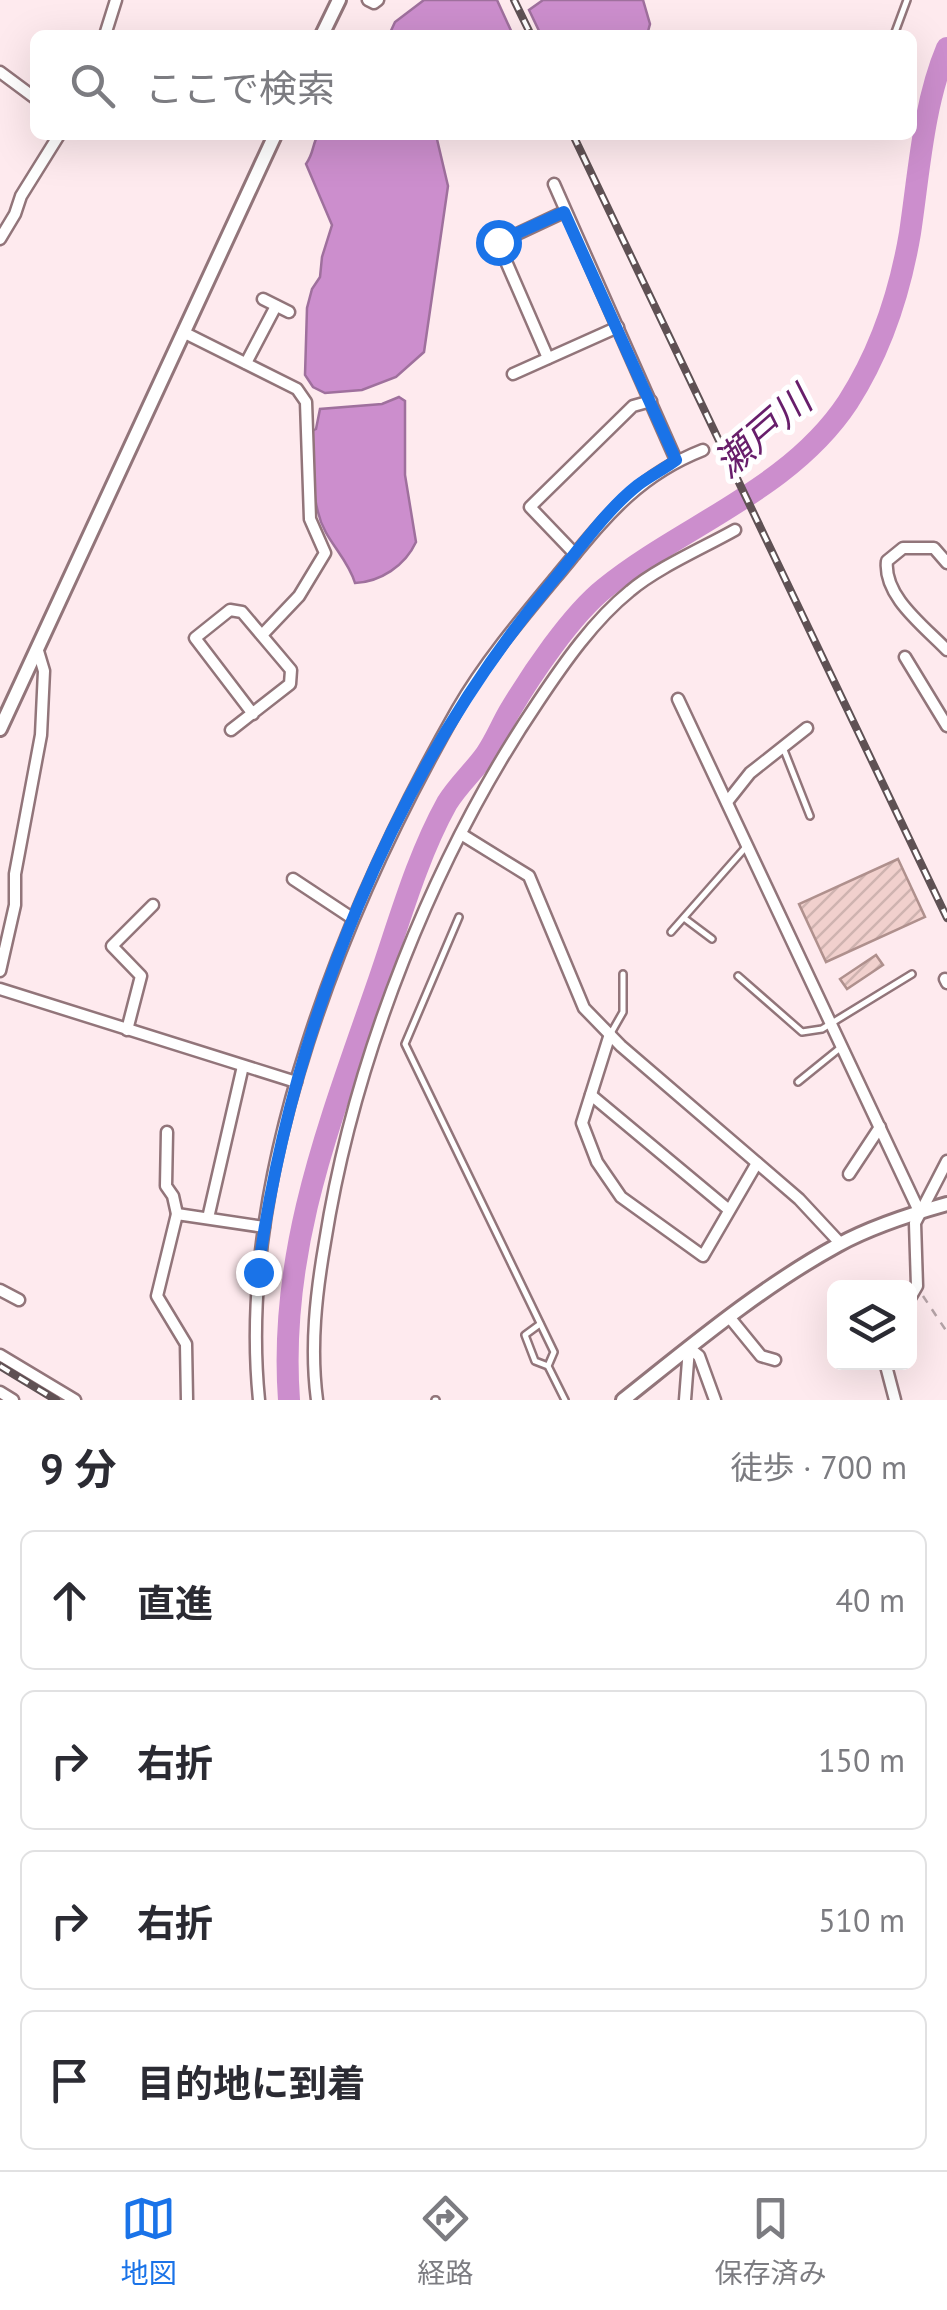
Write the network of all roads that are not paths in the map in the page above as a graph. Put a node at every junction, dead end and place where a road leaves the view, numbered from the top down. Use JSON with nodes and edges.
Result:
{"nodes":[{"id":1,"x":116,"y":0,"type":"edge"},
{"id":2,"x":339,"y":0,"type":"edge"},
{"id":3,"x":368,"y":0,"type":"edge"},
{"id":4,"x":378,"y":0,"type":"edge"},
{"id":5,"x":906,"y":0,"type":"edge"},
{"id":6,"x":107,"y":30,"type":"edge"},
{"id":7,"x":324,"y":30,"type":"edge"},
{"id":8,"x":896,"y":30,"type":"edge"},
{"id":9,"x":0,"y":72,"type":"edge"},
{"id":10,"x":30,"y":94,"type":"edge"},
{"id":11,"x":56,"y":140,"type":"edge"},
{"id":12,"x":273,"y":140,"type":"edge"},
{"id":13,"x":554,"y":184,"type":"dead end"},
{"id":14,"x":564,"y":212,"type":"junction"},
{"id":15,"x":0,"y":239,"type":"edge"},
{"id":16,"x":262,"y":300,"type":"dead end"},
{"id":17,"x":276,"y":306,"type":"junction"},
{"id":18,"x":289,"y":312,"type":"dead end"},
{"id":19,"x":618,"y":327,"type":"junction"},
{"id":20,"x":183,"y":332,"type":"junction"},
{"id":21,"x":548,"y":358,"type":"junction"},
{"id":22,"x":246,"y":363,"type":"junction"},
{"id":23,"x":513,"y":374,"type":"dead end"},
{"id":24,"x":651,"y":401,"type":"junction"},
{"id":25,"x":703,"y":450,"type":"dead end"},
{"id":26,"x":676,"y":460,"type":"junction"},
{"id":27,"x":735,"y":530,"type":"dead end"},
{"id":28,"x":575,"y":554,"type":"junction"},
{"id":29,"x":946,"y":560,"type":"edge"},
{"id":30,"x":262,"y":635,"type":"junction"},
{"id":31,"x":947,"y":650,"type":"edge"},
{"id":32,"x":38,"y":651,"type":"junction"},
{"id":33,"x":904,"y":658,"type":"dead end"},
{"id":34,"x":678,"y":699,"type":"dead end"},
{"id":35,"x":6,"y":702,"type":"edge"},
{"id":36,"x":253,"y":714,"type":"junction"},
{"id":37,"x":947,"y":726,"type":"edge"},
{"id":38,"x":807,"y":728,"type":"dead end"},
{"id":39,"x":0,"y":729,"type":"edge"},
{"id":40,"x":231,"y":730,"type":"dead end"},
{"id":41,"x":783,"y":748,"type":"junction"},
{"id":42,"x":727,"y":802,"type":"junction"},
{"id":43,"x":810,"y":816,"type":"dead end"},
{"id":44,"x":461,"y":834,"type":"junction"},
{"id":45,"x":748,"y":846,"type":"junction"},
{"id":46,"x":293,"y":879,"type":"dead end"},
{"id":47,"x":153,"y":905,"type":"dead end"},
{"id":48,"x":459,"y":917,"type":"dead end"},
{"id":49,"x":352,"y":918,"type":"junction"},
{"id":50,"x":684,"y":918,"type":"junction"},
{"id":51,"x":671,"y":932,"type":"dead end"},
{"id":52,"x":712,"y":939,"type":"dead end"},
{"id":53,"x":0,"y":971,"type":"edge"},
{"id":54,"x":623,"y":974,"type":"dead end"},
{"id":55,"x":912,"y":974,"type":"dead end"},
{"id":56,"x":738,"y":976,"type":"dead end"},
{"id":57,"x":0,"y":989,"type":"edge"},
{"id":58,"x":831,"y":1022,"type":"junction"},
{"id":59,"x":127,"y":1030,"type":"junction"},
{"id":60,"x":610,"y":1034,"type":"junction"},
{"id":61,"x":842,"y":1046,"type":"junction"},
{"id":62,"x":242,"y":1066,"type":"junction"},
{"id":63,"x":296,"y":1082,"type":"junction"},
{"id":64,"x":798,"y":1082,"type":"dead end"},
{"id":65,"x":591,"y":1096,"type":"junction"},
{"id":66,"x":880,"y":1127,"type":"junction"},
{"id":67,"x":167,"y":1132,"type":"dead end"},
{"id":68,"x":947,"y":1161,"type":"edge"},
{"id":69,"x":757,"y":1162,"type":"junction"},
{"id":70,"x":848,"y":1174,"type":"dead end"},
{"id":71,"x":947,"y":1204,"type":"edge"},
{"id":72,"x":729,"y":1210,"type":"junction"},
{"id":73,"x":919,"y":1211,"type":"junction"},
{"id":74,"x":177,"y":1214,"type":"junction"},
{"id":75,"x":208,"y":1218,"type":"junction"},
{"id":76,"x":264,"y":1226,"type":"junction"},
{"id":77,"x":840,"y":1243,"type":"junction"},
{"id":78,"x":916,"y":1280,"type":"edge"},
{"id":79,"x":0,"y":1290,"type":"edge"},
{"id":80,"x":20,"y":1300,"type":"dead end"},
{"id":81,"x":730,"y":1318,"type":"junction"},
{"id":82,"x":540,"y":1324,"type":"junction"},
{"id":83,"x":689,"y":1348,"type":"junction"},
{"id":84,"x":0,"y":1355,"type":"edge"},
{"id":85,"x":774,"y":1360,"type":"dead end"},
{"id":86,"x":548,"y":1366,"type":"junction"},
{"id":87,"x":887,"y":1370,"type":"edge"},
{"id":88,"x":0,"y":1392,"type":"edge"},
{"id":89,"x":13,"y":1400,"type":"edge"},
{"id":90,"x":75,"y":1400,"type":"edge"},
{"id":91,"x":187,"y":1400,"type":"edge"},
{"id":92,"x":259,"y":1400,"type":"edge"},
{"id":93,"x":317,"y":1400,"type":"edge"},
{"id":94,"x":564,"y":1400,"type":"edge"},
{"id":95,"x":624,"y":1400,"type":"edge"},
{"id":96,"x":685,"y":1400,"type":"edge"},
{"id":97,"x":716,"y":1400,"type":"edge"},
{"id":98,"x":895,"y":1400,"type":"edge"}],
"edges":[{"from":1,"to":6,"type":"street"},
{"from":2,"to":7,"type":"street"},
{"from":3,"to":4,"type":"street"},
{"from":5,"to":8,"type":"lane"},
{"from":9,"to":10,"type":"street"},
{"from":11,"to":15,"type":"street"},
{"from":12,"to":20,"type":"street"},
{"from":13,"to":14,"type":"street"},
{"from":14,"to":19,"type":"street"},
{"from":14,"to":21,"type":"street"},
{"from":16,"to":17,"type":"street"},
{"from":17,"to":18,"type":"street"},
{"from":17,"to":22,"type":"street"},
{"from":19,"to":21,"type":"street"},
{"from":19,"to":24,"type":"street"},
{"from":20,"to":22,"type":"street"},
{"from":20,"to":32,"type":"street"},
{"from":21,"to":23,"type":"street"},
{"from":22,"to":30,"type":"street"},
{"from":24,"to":26,"type":"street"},
{"from":24,"to":28,"type":"street"},
{"from":25,"to":26,"type":"street"},
{"from":26,"to":28,"type":"street"},
{"from":27,"to":44,"type":"street"},
{"from":28,"to":49,"type":"street"},
{"from":29,"to":31,"type":"street"},
{"from":30,"to":36,"type":"street"},
{"from":30,"to":36,"type":"street"},
{"from":32,"to":35,"type":"street"},
{"from":32,"to":53,"type":"street"},
{"from":33,"to":37,"type":"street"},
{"from":34,"to":42,"type":"street"},
{"from":35,"to":39,"type":"street"},
{"from":36,"to":40,"type":"street"},
{"from":38,"to":41,"type":"street"},
{"from":41,"to":42,"type":"street"},
{"from":41,"to":43,"type":"lane"},
{"from":42,"to":45,"type":"street"},
{"from":44,"to":60,"type":"street"},
{"from":44,"to":93,"type":"street"},
{"from":45,"to":50,"type":"lane"},
{"from":45,"to":58,"type":"street"},
{"from":46,"to":49,"type":"street"},
{"from":47,"to":59,"type":"street"},
{"from":48,"to":82,"type":"lane"},
{"from":49,"to":63,"type":"street"},
{"from":50,"to":51,"type":"lane"},
{"from":50,"to":52,"type":"lane"},
{"from":54,"to":60,"type":"lane"},
{"from":55,"to":58,"type":"lane"},
{"from":56,"to":58,"type":"lane"},
{"from":57,"to":59,"type":"street"},
{"from":58,"to":61,"type":"street"},
{"from":59,"to":62,"type":"street"},
{"from":60,"to":65,"type":"street"},
{"from":60,"to":69,"type":"street"},
{"from":61,"to":64,"type":"lane"},
{"from":61,"to":66,"type":"street"},
{"from":62,"to":63,"type":"street"},
{"from":62,"to":75,"type":"street"},
{"from":63,"to":76,"type":"street"},
{"from":65,"to":72,"type":"street"},
{"from":65,"to":72,"type":"street"},
{"from":66,"to":70,"type":"street"},
{"from":66,"to":73,"type":"street"},
{"from":67,"to":74,"type":"street"},
{"from":68,"to":73,"type":"street"},
{"from":69,"to":72,"type":"street"},
{"from":69,"to":77,"type":"street"},
{"from":71,"to":73,"type":"street"},
{"from":73,"to":77,"type":"street"},
{"from":73,"to":78,"type":"street"},
{"from":74,"to":75,"type":"street"},
{"from":74,"to":91,"type":"street"},
{"from":75,"to":76,"type":"street"},
{"from":76,"to":92,"type":"street"},
{"from":77,"to":81,"type":"street"},
{"from":79,"to":80,"type":"street"},
{"from":81,"to":83,"type":"street"},
{"from":81,"to":85,"type":"street"},
{"from":82,"to":86,"type":"lane"},
{"from":82,"to":86,"type":"lane"},
{"from":83,"to":95,"type":"street"},
{"from":83,"to":96,"type":"street"},
{"from":83,"to":97,"type":"street"},
{"from":84,"to":90,"type":"street"},
{"from":86,"to":94,"type":"lane"},
{"from":87,"to":98,"type":"street"},
{"from":88,"to":89,"type":"street"}]}
